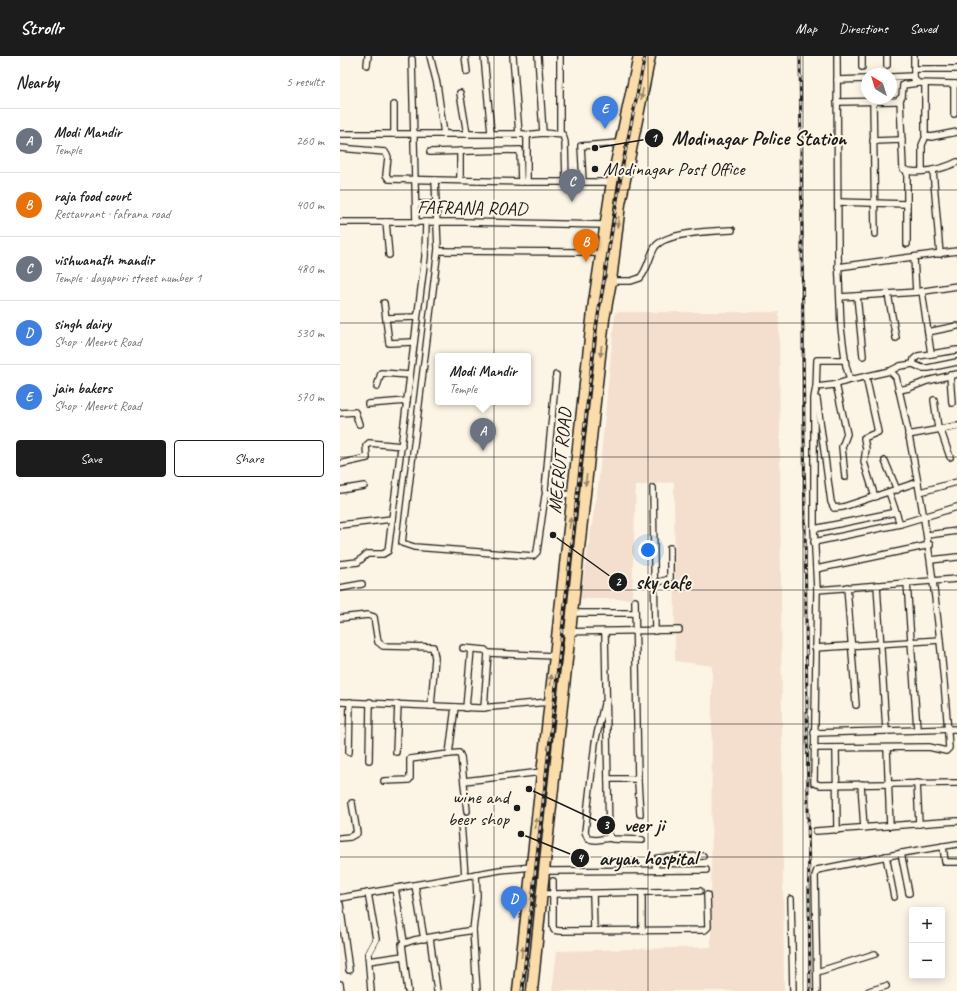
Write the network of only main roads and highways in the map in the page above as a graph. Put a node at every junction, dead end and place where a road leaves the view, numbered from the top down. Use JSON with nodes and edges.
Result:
{"nodes":[{"id":1,"x":639,"y":56,"type":"edge"},
{"id":2,"x":650,"y":56,"type":"edge"},
{"id":3,"x":593,"y":312,"type":"junction"},
{"id":4,"x":605,"y":313,"type":"junction"},
{"id":5,"x":518,"y":991,"type":"edge"},
{"id":6,"x":532,"y":991,"type":"edge"}],
"edges":[{"from":1,"to":3,"type":"highway","name":"MEERUT ROAD"},
{"from":2,"to":4,"type":"highway","name":"MEERUT ROAD","one_way":true},
{"from":3,"to":4,"type":"highway"},
{"from":5,"to":3,"type":"highway","name":"MEERUT ROAD","one_way":true},
{"from":4,"to":6,"type":"highway","name":"MEERUT ROAD","one_way":true}]}
